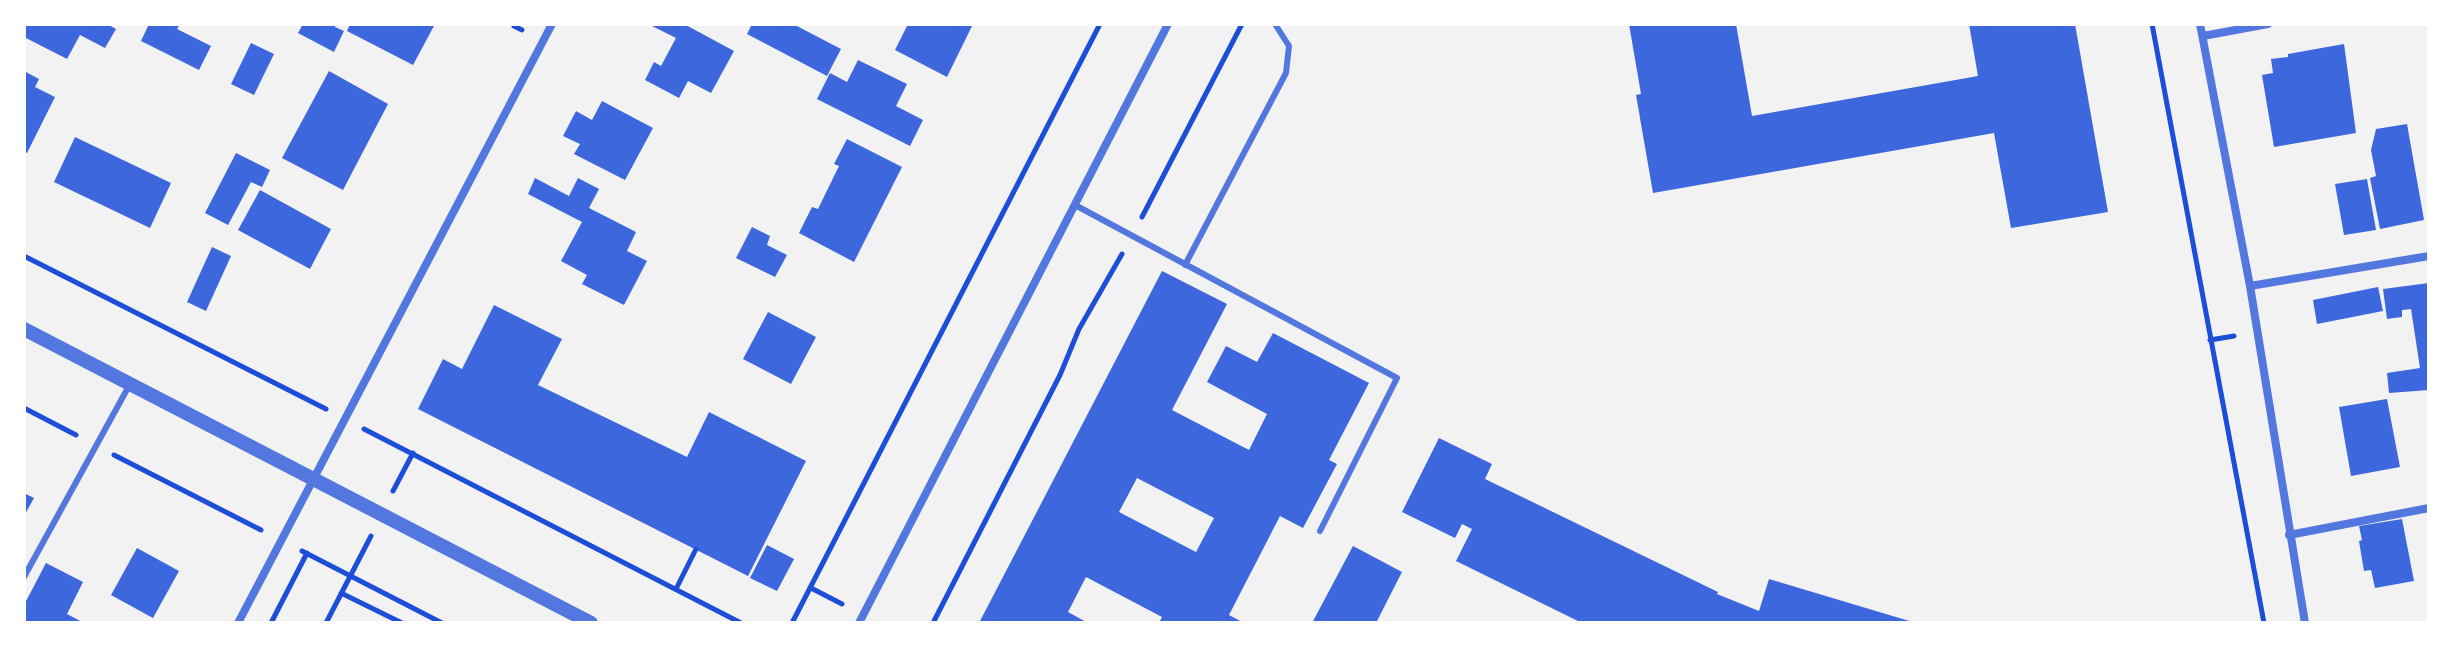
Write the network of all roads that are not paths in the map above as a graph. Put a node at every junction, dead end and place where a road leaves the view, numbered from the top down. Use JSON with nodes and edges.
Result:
{"nodes":[{"id":1,"x":552,"y":24,"type":"edge"},
{"id":2,"x":1168,"y":24,"type":"edge"},
{"id":3,"x":1275,"y":24,"type":"edge"},
{"id":4,"x":2200,"y":24,"type":"edge"},
{"id":5,"x":2268,"y":24,"type":"edge"},
{"id":6,"x":2203,"y":36,"type":"junction"},
{"id":7,"x":1075,"y":205,"type":"junction"},
{"id":8,"x":2429,"y":256,"type":"edge"},
{"id":9,"x":1185,"y":265,"type":"junction"},
{"id":10,"x":2250,"y":286,"type":"junction"},
{"id":11,"x":24,"y":329,"type":"edge"},
{"id":12,"x":131,"y":383,"type":"junction"},
{"id":13,"x":313,"y":477,"type":"junction"},
{"id":14,"x":2429,"y":508,"type":"edge"},
{"id":15,"x":1320,"y":531,"type":"dead end"},
{"id":16,"x":2289,"y":535,"type":"junction"},
{"id":17,"x":24,"y":577,"type":"edge"},
{"id":18,"x":238,"y":623,"type":"edge"},
{"id":19,"x":591,"y":623,"type":"edge"},
{"id":20,"x":859,"y":623,"type":"edge"},
{"id":21,"x":2305,"y":623,"type":"edge"}],
"edges":[{"from":1,"to":13,"type":"street"},
{"from":2,"to":7,"type":"street"},
{"from":3,"to":9,"type":"lane"},
{"from":4,"to":6,"type":"street"},
{"from":5,"to":6,"type":"street"},
{"from":6,"to":10,"type":"street"},
{"from":7,"to":9,"type":"lane"},
{"from":7,"to":20,"type":"street"},
{"from":8,"to":10,"type":"street"},
{"from":9,"to":15,"type":"lane"},
{"from":10,"to":16,"type":"street"},
{"from":11,"to":12,"type":"street"},
{"from":12,"to":13,"type":"street"},
{"from":12,"to":17,"type":"lane"},
{"from":13,"to":18,"type":"street"},
{"from":13,"to":19,"type":"street"},
{"from":14,"to":16,"type":"street"},
{"from":16,"to":21,"type":"street"}]}
